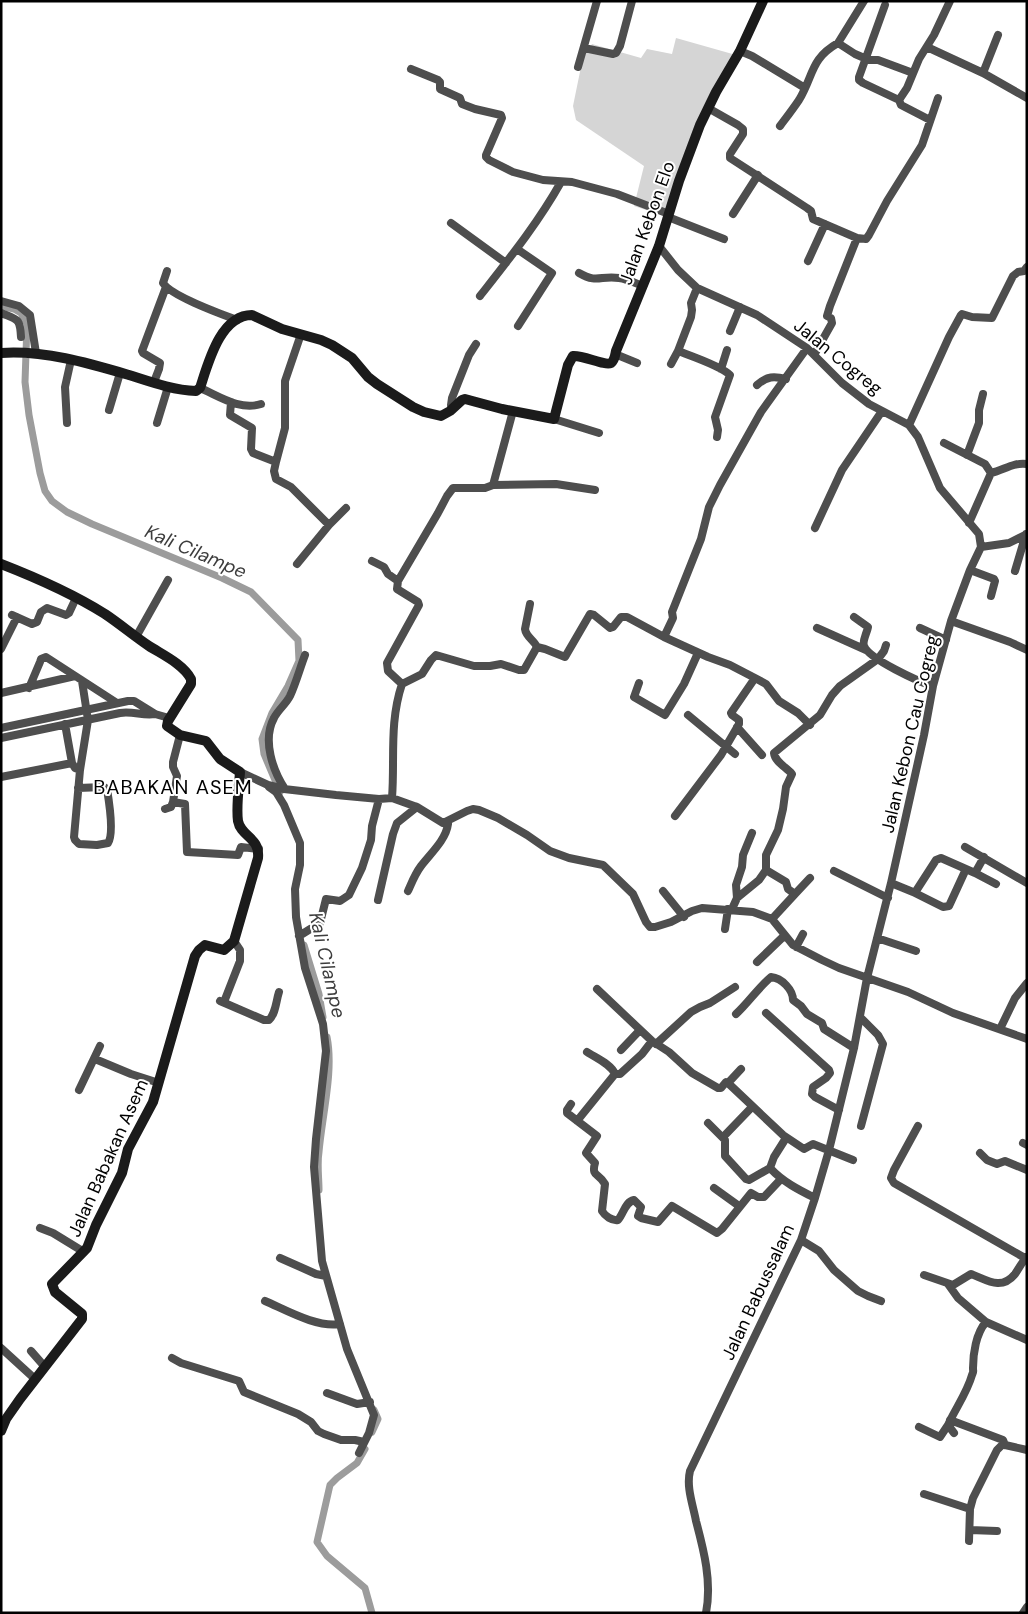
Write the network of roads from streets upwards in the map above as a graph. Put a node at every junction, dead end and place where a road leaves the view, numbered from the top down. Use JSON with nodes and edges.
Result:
{"nodes":[{"id":1,"x":597,"y":1,"type":"edge"},
{"id":2,"x":632,"y":1,"type":"edge"},
{"id":3,"x":764,"y":1,"type":"edge"},
{"id":4,"x":864,"y":1,"type":"edge"},
{"id":5,"x":950,"y":1,"type":"edge"},
{"id":6,"x":885,"y":5,"type":"dead end"},
{"id":7,"x":998,"y":35,"type":"dead end"},
{"id":8,"x":838,"y":43,"type":"junction"},
{"id":9,"x":927,"y":47,"type":"junction"},
{"id":10,"x":584,"y":48,"type":"junction"},
{"id":11,"x":740,"y":51,"type":"junction"},
{"id":12,"x":866,"y":59,"type":"junction"},
{"id":13,"x":578,"y":67,"type":"dead end"},
{"id":14,"x":411,"y":69,"type":"dead end"},
{"id":15,"x":913,"y":72,"type":"junction"},
{"id":16,"x":983,"y":72,"type":"junction"},
{"id":17,"x":805,"y":88,"type":"junction"},
{"id":18,"x":938,"y":98,"type":"dead end"},
{"id":19,"x":1027,"y":98,"type":"edge"},
{"id":20,"x":899,"y":100,"type":"junction"},
{"id":21,"x":708,"y":108,"type":"junction"},
{"id":22,"x":930,"y":120,"type":"junction"},
{"id":23,"x":780,"y":126,"type":"dead end"},
{"id":24,"x":758,"y":176,"type":"junction"},
{"id":25,"x":561,"y":182,"type":"junction"},
{"id":26,"x":734,"y":214,"type":"dead end"},
{"id":27,"x":668,"y":216,"type":"junction"},
{"id":28,"x":451,"y":223,"type":"dead end"},
{"id":29,"x":824,"y":224,"type":"junction"},
{"id":30,"x":857,"y":238,"type":"junction"},
{"id":31,"x":724,"y":239,"type":"dead end"},
{"id":32,"x":659,"y":246,"type":"junction"},
{"id":33,"x":517,"y":249,"type":"junction"},
{"id":34,"x":808,"y":261,"type":"dead end"},
{"id":35,"x":506,"y":263,"type":"junction"},
{"id":36,"x":1027,"y":267,"type":"edge"},
{"id":37,"x":167,"y":271,"type":"dead end"},
{"id":38,"x":579,"y":273,"type":"dead end"},
{"id":39,"x":643,"y":286,"type":"junction"},
{"id":40,"x":166,"y":287,"type":"junction"},
{"id":41,"x":697,"y":288,"type":"junction"},
{"id":42,"x":480,"y":296,"type":"dead end"},
{"id":43,"x":1,"y":301,"type":"edge"},
{"id":44,"x":740,"y":307,"type":"junction"},
{"id":45,"x":1,"y":313,"type":"edge"},
{"id":46,"x":237,"y":320,"type":"junction"},
{"id":47,"x":518,"y":326,"type":"dead end"},
{"id":48,"x":730,"y":331,"type":"dead end"},
{"id":49,"x":300,"y":334,"type":"junction"},
{"id":50,"x":21,"y":337,"type":"dead end"},
{"id":51,"x":476,"y":344,"type":"dead end"},
{"id":52,"x":807,"y":348,"type":"junction"},
{"id":53,"x":678,"y":350,"type":"junction"},
{"id":54,"x":727,"y":350,"type":"dead end"},
{"id":55,"x":1,"y":352,"type":"edge"},
{"id":56,"x":30,"y":353,"type":"junction"},
{"id":57,"x":615,"y":354,"type":"junction"},
{"id":58,"x":814,"y":355,"type":"junction"},
{"id":59,"x":71,"y":360,"type":"junction"},
{"id":60,"x":637,"y":363,"type":"dead end"},
{"id":61,"x":671,"y":364,"type":"dead end"},
{"id":62,"x":720,"y":369,"type":"junction"},
{"id":63,"x":120,"y":373,"type":"junction"},
{"id":64,"x":786,"y":379,"type":"junction"},
{"id":65,"x":154,"y":382,"type":"junction"},
{"id":66,"x":757,"y":384,"type":"dead end"},
{"id":67,"x":168,"y":387,"type":"junction"},
{"id":68,"x":200,"y":388,"type":"junction"},
{"id":69,"x":983,"y":394,"type":"dead end"},
{"id":70,"x":231,"y":402,"type":"junction"},
{"id":71,"x":261,"y":404,"type":"dead end"},
{"id":72,"x":454,"y":408,"type":"junction"},
{"id":73,"x":109,"y":410,"type":"dead end"},
{"id":74,"x":882,"y":411,"type":"junction"},
{"id":75,"x":513,"y":412,"type":"junction"},
{"id":76,"x":554,"y":419,"type":"junction"},
{"id":77,"x":67,"y":423,"type":"dead end"},
{"id":78,"x":157,"y":424,"type":"dead end"},
{"id":79,"x":909,"y":425,"type":"junction"},
{"id":80,"x":599,"y":433,"type":"dead end"},
{"id":81,"x":717,"y":437,"type":"dead end"},
{"id":82,"x":944,"y":444,"type":"dead end"},
{"id":83,"x":967,"y":455,"type":"junction"},
{"id":84,"x":276,"y":462,"type":"junction"},
{"id":85,"x":1027,"y":464,"type":"edge"},
{"id":86,"x":992,"y":472,"type":"junction"},
{"id":87,"x":493,"y":485,"type":"junction"},
{"id":88,"x":595,"y":490,"type":"dead end"},
{"id":89,"x":346,"y":508,"type":"dead end"},
{"id":90,"x":969,"y":523,"type":"junction"},
{"id":91,"x":329,"y":525,"type":"junction"},
{"id":92,"x":815,"y":528,"type":"dead end"},
{"id":93,"x":1027,"y":534,"type":"edge"},
{"id":94,"x":981,"y":547,"type":"junction"},
{"id":95,"x":372,"y":560,"type":"dead end"},
{"id":96,"x":1,"y":564,"type":"edge"},
{"id":97,"x":297,"y":564,"type":"dead end"},
{"id":98,"x":970,"y":570,"type":"junction"},
{"id":99,"x":1015,"y":571,"type":"dead end"},
{"id":100,"x":168,"y":580,"type":"dead end"},
{"id":101,"x":398,"y":581,"type":"junction"},
{"id":102,"x":991,"y":596,"type":"dead end"},
{"id":103,"x":76,"y":598,"type":"junction"},
{"id":104,"x":530,"y":604,"type":"dead end"},
{"id":105,"x":854,"y":617,"type":"dead end"},
{"id":106,"x":951,"y":621,"type":"junction"},
{"id":107,"x":816,"y":628,"type":"dead end"},
{"id":108,"x":920,"y":628,"type":"dead end"},
{"id":109,"x":136,"y":637,"type":"junction"},
{"id":110,"x":664,"y":637,"type":"junction"},
{"id":111,"x":946,"y":640,"type":"junction"},
{"id":112,"x":886,"y":645,"type":"dead end"},
{"id":113,"x":537,"y":647,"type":"junction"},
{"id":114,"x":1,"y":649,"type":"edge"},
{"id":115,"x":866,"y":650,"type":"junction"},
{"id":116,"x":1027,"y":650,"type":"edge"},
{"id":117,"x":698,"y":652,"type":"junction"},
{"id":118,"x":304,"y":655,"type":"dead end"},
{"id":119,"x":878,"y":659,"type":"junction"},
{"id":120,"x":75,"y":676,"type":"junction"},
{"id":121,"x":754,"y":678,"type":"junction"},
{"id":122,"x":82,"y":681,"type":"junction"},
{"id":123,"x":638,"y":683,"type":"dead end"},
{"id":124,"x":402,"y":684,"type":"junction"},
{"id":125,"x":933,"y":686,"type":"junction"},
{"id":126,"x":1,"y":688,"type":"edge"},
{"id":127,"x":29,"y":688,"type":"junction"},
{"id":128,"x":5,"y":692,"type":"edge"},
{"id":129,"x":117,"y":703,"type":"junction"},
{"id":130,"x":87,"y":710,"type":"junction"},
{"id":131,"x":155,"y":714,"type":"junction"},
{"id":132,"x":688,"y":715,"type":"dead end"},
{"id":133,"x":169,"y":718,"type":"junction"},
{"id":134,"x":88,"y":720,"type":"junction"},
{"id":135,"x":65,"y":724,"type":"junction"},
{"id":136,"x":810,"y":725,"type":"junction"},
{"id":137,"x":737,"y":727,"type":"junction"},
{"id":138,"x":1,"y":728,"type":"edge"},
{"id":139,"x":180,"y":735,"type":"junction"},
{"id":140,"x":1,"y":738,"type":"edge"},
{"id":141,"x":726,"y":746,"type":"junction"},
{"id":142,"x":735,"y":754,"type":"dead end"},
{"id":143,"x":762,"y":755,"type":"dead end"},
{"id":144,"x":72,"y":762,"type":"junction"},
{"id":145,"x":80,"y":770,"type":"junction"},
{"id":146,"x":240,"y":772,"type":"junction"},
{"id":147,"x":1,"y":777,"type":"edge"},
{"id":148,"x":271,"y":786,"type":"junction"},
{"id":149,"x":78,"y":788,"type":"junction"},
{"id":150,"x":285,"y":789,"type":"junction"},
{"id":151,"x":392,"y":798,"type":"junction"},
{"id":152,"x":379,"y":799,"type":"junction"},
{"id":153,"x":173,"y":802,"type":"junction"},
{"id":154,"x":417,"y":807,"type":"junction"},
{"id":155,"x":165,"y":809,"type":"dead end"},
{"id":156,"x":675,"y":816,"type":"dead end"},
{"id":157,"x":443,"y":823,"type":"junction"},
{"id":158,"x":752,"y":833,"type":"dead end"},
{"id":159,"x":965,"y":847,"type":"dead end"},
{"id":160,"x":259,"y":850,"type":"junction"},
{"id":161,"x":984,"y":857,"type":"junction"},
{"id":162,"x":966,"y":869,"type":"junction"},
{"id":163,"x":766,"y":870,"type":"junction"},
{"id":164,"x":834,"y":871,"type":"dead end"},
{"id":165,"x":975,"y":873,"type":"junction"},
{"id":166,"x":810,"y":878,"type":"dead end"},
{"id":167,"x":891,"y":883,"type":"junction"},
{"id":168,"x":1027,"y":883,"type":"edge"},
{"id":169,"x":996,"y":884,"type":"dead end"},
{"id":170,"x":408,"y":891,"type":"dead end"},
{"id":171,"x":663,"y":891,"type":"dead end"},
{"id":172,"x":913,"y":892,"type":"junction"},
{"id":173,"x":795,"y":894,"type":"junction"},
{"id":174,"x":737,"y":898,"type":"junction"},
{"id":175,"x":888,"y":898,"type":"junction"},
{"id":176,"x":378,"y":900,"type":"dead end"},
{"id":177,"x":730,"y":909,"type":"junction"},
{"id":178,"x":684,"y":917,"type":"junction"},
{"id":179,"x":772,"y":919,"type":"junction"},
{"id":180,"x":725,"y":930,"type":"dead end"},
{"id":181,"x":302,"y":934,"type":"junction"},
{"id":182,"x":803,"y":934,"type":"dead end"},
{"id":183,"x":785,"y":935,"type":"junction"},
{"id":184,"x":876,"y":938,"type":"junction"},
{"id":185,"x":234,"y":941,"type":"junction"},
{"id":186,"x":796,"y":947,"type":"junction"},
{"id":187,"x":916,"y":951,"type":"dead end"},
{"id":188,"x":756,"y":962,"type":"dead end"},
{"id":189,"x":867,"y":978,"type":"junction"},
{"id":190,"x":1027,"y":983,"type":"edge"},
{"id":191,"x":735,"y":987,"type":"dead end"},
{"id":192,"x":597,"y":989,"type":"dead end"},
{"id":193,"x":279,"y":992,"type":"dead end"},
{"id":194,"x":766,"y":1013,"type":"dead end"},
{"id":195,"x":736,"y":1014,"type":"dead end"},
{"id":196,"x":860,"y":1017,"type":"junction"},
{"id":197,"x":1000,"y":1029,"type":"junction"},
{"id":198,"x":640,"y":1030,"type":"junction"},
{"id":199,"x":1027,"y":1039,"type":"edge"},
{"id":200,"x":654,"y":1042,"type":"junction"},
{"id":201,"x":100,"y":1046,"type":"dead end"},
{"id":202,"x":854,"y":1048,"type":"junction"},
{"id":203,"x":622,"y":1050,"type":"dead end"},
{"id":204,"x":587,"y":1052,"type":"dead end"},
{"id":205,"x":95,"y":1059,"type":"junction"},
{"id":206,"x":741,"y":1069,"type":"dead end"},
{"id":207,"x":615,"y":1074,"type":"junction"},
{"id":208,"x":160,"y":1082,"type":"junction"},
{"id":209,"x":728,"y":1083,"type":"junction"},
{"id":210,"x":79,"y":1090,"type":"dead end"},
{"id":211,"x":571,"y":1104,"type":"dead end"},
{"id":212,"x":752,"y":1107,"type":"junction"},
{"id":213,"x":839,"y":1110,"type":"junction"},
{"id":214,"x":578,"y":1120,"type":"junction"},
{"id":215,"x":708,"y":1123,"type":"dead end"},
{"id":216,"x":861,"y":1126,"type":"dead end"},
{"id":217,"x":918,"y":1126,"type":"dead end"},
{"id":218,"x":726,"y":1134,"type":"dead end"},
{"id":219,"x":786,"y":1138,"type":"junction"},
{"id":220,"x":829,"y":1150,"type":"junction"},
{"id":221,"x":980,"y":1153,"type":"dead end"},
{"id":222,"x":853,"y":1160,"type":"dead end"},
{"id":223,"x":770,"y":1168,"type":"junction"},
{"id":224,"x":1027,"y":1170,"type":"edge"},
{"id":225,"x":782,"y":1179,"type":"junction"},
{"id":226,"x":714,"y":1188,"type":"dead end"},
{"id":227,"x":815,"y":1198,"type":"junction"},
{"id":228,"x":739,"y":1206,"type":"junction"},
{"id":229,"x":40,"y":1228,"type":"dead end"},
{"id":230,"x":801,"y":1240,"type":"junction"},
{"id":231,"x":84,"y":1252,"type":"junction"},
{"id":232,"x":280,"y":1258,"type":"dead end"},
{"id":233,"x":1026,"y":1258,"type":"edge"},
{"id":234,"x":924,"y":1275,"type":"dead end"},
{"id":235,"x":326,"y":1276,"type":"junction"},
{"id":236,"x":948,"y":1284,"type":"junction"},
{"id":237,"x":265,"y":1301,"type":"dead end"},
{"id":238,"x":882,"y":1301,"type":"dead end"},
{"id":239,"x":986,"y":1322,"type":"junction"},
{"id":240,"x":340,"y":1324,"type":"junction"},
{"id":241,"x":1027,"y":1340,"type":"edge"},
{"id":242,"x":1,"y":1348,"type":"edge"},
{"id":243,"x":31,"y":1351,"type":"dead end"},
{"id":244,"x":172,"y":1358,"type":"dead end"},
{"id":245,"x":45,"y":1368,"type":"junction"},
{"id":246,"x":36,"y":1379,"type":"junction"},
{"id":247,"x":327,"y":1394,"type":"dead end"},
{"id":248,"x":370,"y":1402,"type":"junction"},
{"id":249,"x":4,"y":1417,"type":"edge"},
{"id":250,"x":949,"y":1423,"type":"junction"},
{"id":251,"x":919,"y":1427,"type":"dead end"},
{"id":252,"x":1,"y":1431,"type":"edge"},
{"id":253,"x":954,"y":1433,"type":"dead end"},
{"id":254,"x":364,"y":1442,"type":"junction"},
{"id":255,"x":1005,"y":1445,"type":"junction"},
{"id":256,"x":1027,"y":1450,"type":"edge"},
{"id":257,"x":359,"y":1453,"type":"dead end"},
{"id":258,"x":924,"y":1494,"type":"dead end"},
{"id":259,"x":970,"y":1509,"type":"junction"},
{"id":260,"x":970,"y":1530,"type":"junction"},
{"id":261,"x":997,"y":1531,"type":"dead end"},
{"id":262,"x":969,"y":1541,"type":"dead end"},
{"id":263,"x":1027,"y":1607,"type":"edge"},
{"id":264,"x":706,"y":1613,"type":"edge"},
{"id":265,"x":1023,"y":1613,"type":"edge"}],
"edges":[{"from":1,"to":10,"type":"street"},
{"from":2,"to":10,"type":"street"},
{"from":3,"to":11,"type":"street","name":"Jalan Kebon Elo"},
{"from":4,"to":8,"type":"street"},
{"from":5,"to":9,"type":"street"},
{"from":6,"to":12,"type":"street"},
{"from":7,"to":16,"type":"street"},
{"from":8,"to":12,"type":"street"},
{"from":8,"to":17,"type":"street"},
{"from":9,"to":15,"type":"street"},
{"from":9,"to":16,"type":"street"},
{"from":10,"to":13,"type":"street"},
{"from":11,"to":17,"type":"street"},
{"from":11,"to":21,"type":"street","name":"Jalan Kebon Elo"},
{"from":12,"to":15,"type":"street"},
{"from":12,"to":20,"type":"street"},
{"from":14,"to":25,"type":"street"},
{"from":15,"to":20,"type":"street"},
{"from":16,"to":19,"type":"street"},
{"from":17,"to":23,"type":"street"},
{"from":18,"to":22,"type":"street"},
{"from":20,"to":22,"type":"street"},
{"from":21,"to":24,"type":"street"},
{"from":21,"to":27,"type":"street","name":"Jalan Kebon Elo"},
{"from":22,"to":30,"type":"street"},
{"from":24,"to":26,"type":"street"},
{"from":24,"to":29,"type":"street"},
{"from":25,"to":27,"type":"street"},
{"from":25,"to":33,"type":"street"},
{"from":27,"to":31,"type":"street"},
{"from":27,"to":32,"type":"street","name":"Jalan Kebon Elo"},
{"from":28,"to":35,"type":"street"},
{"from":29,"to":30,"type":"street"},
{"from":29,"to":34,"type":"street"},
{"from":30,"to":58,"type":"street"},
{"from":32,"to":39,"type":"street","name":"Jalan Kebon Elo"},
{"from":32,"to":41,"type":"street","name":"Jalan Cogreg"},
{"from":33,"to":35,"type":"street"},
{"from":33,"to":47,"type":"street"},
{"from":35,"to":42,"type":"street"},
{"from":36,"to":79,"type":"street"},
{"from":37,"to":40,"type":"street"},
{"from":38,"to":39,"type":"street"},
{"from":39,"to":57,"type":"street","name":"Jalan Kebon Elo"},
{"from":40,"to":46,"type":"street"},
{"from":40,"to":65,"type":"street"},
{"from":41,"to":44,"type":"street","name":"Jalan Cogreg"},
{"from":41,"to":53,"type":"street"},
{"from":43,"to":56,"type":"street"},
{"from":44,"to":48,"type":"street"},
{"from":44,"to":52,"type":"street","name":"Jalan Cogreg"},
{"from":45,"to":50,"type":"street"},
{"from":46,"to":49,"type":"street"},
{"from":46,"to":68,"type":"street"},
{"from":49,"to":72,"type":"street"},
{"from":49,"to":84,"type":"street"},
{"from":51,"to":72,"type":"street"},
{"from":52,"to":58,"type":"street","name":"Jalan Cogreg"},
{"from":52,"to":64,"type":"street"},
{"from":53,"to":61,"type":"street"},
{"from":53,"to":62,"type":"street"},
{"from":54,"to":62,"type":"street"},
{"from":55,"to":56,"type":"street"},
{"from":56,"to":59,"type":"street"},
{"from":57,"to":60,"type":"street"},
{"from":57,"to":76,"type":"street"},
{"from":58,"to":74,"type":"street","name":"Jalan Cogreg"},
{"from":59,"to":63,"type":"street"},
{"from":59,"to":77,"type":"street"},
{"from":62,"to":81,"type":"street"},
{"from":63,"to":65,"type":"street"},
{"from":63,"to":73,"type":"street"},
{"from":64,"to":66,"type":"street"},
{"from":64,"to":110,"type":"street"},
{"from":65,"to":67,"type":"street"},
{"from":67,"to":68,"type":"street"},
{"from":67,"to":78,"type":"street"},
{"from":68,"to":70,"type":"street"},
{"from":69,"to":83,"type":"street"},
{"from":70,"to":71,"type":"street"},
{"from":70,"to":84,"type":"street"},
{"from":72,"to":75,"type":"street"},
{"from":74,"to":79,"type":"street","name":"Jalan Cogreg"},
{"from":74,"to":92,"type":"street"},
{"from":75,"to":76,"type":"street"},
{"from":75,"to":87,"type":"street"},
{"from":76,"to":80,"type":"street"},
{"from":79,"to":90,"type":"street"},
{"from":82,"to":83,"type":"street"},
{"from":83,"to":86,"type":"street"},
{"from":84,"to":91,"type":"street"},
{"from":85,"to":86,"type":"street"},
{"from":86,"to":90,"type":"street"},
{"from":87,"to":88,"type":"street"},
{"from":87,"to":101,"type":"street"},
{"from":89,"to":91,"type":"street"},
{"from":90,"to":94,"type":"street"},
{"from":91,"to":97,"type":"street"},
{"from":93,"to":94,"type":"street"},
{"from":93,"to":99,"type":"street"},
{"from":94,"to":98,"type":"street","name":"Jalan Kebon Cau Cogreg"},
{"from":95,"to":101,"type":"street"},
{"from":96,"to":103,"type":"street"},
{"from":98,"to":102,"type":"street"},
{"from":98,"to":106,"type":"street","name":"Jalan Kebon Cau Cogreg"},
{"from":100,"to":109,"type":"street"},
{"from":101,"to":124,"type":"street"},
{"from":103,"to":109,"type":"street"},
{"from":103,"to":114,"type":"street"},
{"from":104,"to":113,"type":"street"},
{"from":105,"to":115,"type":"street"},
{"from":106,"to":111,"type":"street","name":"Jalan Kebon Cau Cogreg"},
{"from":106,"to":116,"type":"street"},
{"from":107,"to":115,"type":"street"},
{"from":108,"to":111,"type":"street"},
{"from":109,"to":133,"type":"street"},
{"from":110,"to":113,"type":"street"},
{"from":110,"to":117,"type":"street"},
{"from":111,"to":125,"type":"street","name":"Jalan Kebon Cau Cogreg"},
{"from":112,"to":119,"type":"street"},
{"from":113,"to":124,"type":"street"},
{"from":115,"to":119,"type":"street"},
{"from":117,"to":121,"type":"street"},
{"from":117,"to":123,"type":"street"},
{"from":118,"to":150,"type":"street"},
{"from":119,"to":125,"type":"street"},
{"from":119,"to":136,"type":"street"},
{"from":120,"to":122,"type":"street"},
{"from":120,"to":127,"type":"street"},
{"from":120,"to":127,"type":"street"},
{"from":121,"to":136,"type":"street"},
{"from":121,"to":137,"type":"street"},
{"from":122,"to":129,"type":"street"},
{"from":122,"to":130,"type":"street"},
{"from":124,"to":151,"type":"street"},
{"from":125,"to":167,"type":"street","name":"Jalan Kebon Cau Cogreg"},
{"from":126,"to":128,"type":"street"},
{"from":127,"to":128,"type":"street"},
{"from":129,"to":130,"type":"street"},
{"from":129,"to":131,"type":"street"},
{"from":130,"to":134,"type":"street"},
{"from":130,"to":138,"type":"street"},
{"from":131,"to":133,"type":"street"},
{"from":131,"to":134,"type":"street"},
{"from":132,"to":141,"type":"street"},
{"from":133,"to":139,"type":"street"},
{"from":134,"to":135,"type":"street"},
{"from":134,"to":145,"type":"street"},
{"from":135,"to":140,"type":"street"},
{"from":135,"to":144,"type":"street"},
{"from":136,"to":163,"type":"street"},
{"from":137,"to":141,"type":"street"},
{"from":137,"to":143,"type":"street"},
{"from":139,"to":146,"type":"street"},
{"from":139,"to":153,"type":"street"},
{"from":141,"to":142,"type":"street"},
{"from":141,"to":156,"type":"street"},
{"from":144,"to":145,"type":"street"},
{"from":144,"to":147,"type":"street"},
{"from":145,"to":149,"type":"street"},
{"from":146,"to":148,"type":"street"},
{"from":146,"to":160,"type":"street"},
{"from":148,"to":150,"type":"street"},
{"from":148,"to":181,"type":"street"},
{"from":149,"to":149,"type":"street"},
{"from":150,"to":152,"type":"street"},
{"from":151,"to":152,"type":"street"},
{"from":151,"to":154,"type":"street"},
{"from":152,"to":181,"type":"street"},
{"from":153,"to":155,"type":"street"},
{"from":153,"to":160,"type":"street"},
{"from":154,"to":157,"type":"street"},
{"from":154,"to":176,"type":"street"},
{"from":157,"to":170,"type":"street"},
{"from":157,"to":178,"type":"street"},
{"from":158,"to":174,"type":"street"},
{"from":159,"to":161,"type":"street"},
{"from":160,"to":185,"type":"street"},
{"from":161,"to":165,"type":"street"},
{"from":161,"to":168,"type":"street"},
{"from":162,"to":165,"type":"street"},
{"from":162,"to":172,"type":"street"},
{"from":162,"to":172,"type":"street"},
{"from":163,"to":173,"type":"street"},
{"from":163,"to":174,"type":"street"},
{"from":164,"to":175,"type":"street"},
{"from":165,"to":169,"type":"street"},
{"from":166,"to":173,"type":"street"},
{"from":167,"to":172,"type":"street"},
{"from":167,"to":175,"type":"street","name":"Jalan Kebon Cau Cogreg"},
{"from":171,"to":178,"type":"street"},
{"from":173,"to":179,"type":"street"},
{"from":174,"to":177,"type":"street"},
{"from":175,"to":184,"type":"street","name":"Jalan Kebon Cau Cogreg"},
{"from":177,"to":178,"type":"street"},
{"from":177,"to":179,"type":"street"},
{"from":177,"to":180,"type":"street"},
{"from":179,"to":183,"type":"street"},
{"from":181,"to":235,"type":"street"},
{"from":182,"to":186,"type":"street"},
{"from":183,"to":186,"type":"street"},
{"from":183,"to":188,"type":"street"},
{"from":184,"to":187,"type":"street"},
{"from":184,"to":189,"type":"street","name":"Jalan Kebon Cau Cogreg"},
{"from":185,"to":193,"type":"street"},
{"from":185,"to":208,"type":"street","name":"Jalan Babakan Asem"},
{"from":186,"to":189,"type":"street"},
{"from":189,"to":196,"type":"street","name":"Jalan Babussalam"},
{"from":189,"to":197,"type":"street"},
{"from":190,"to":197,"type":"street"},
{"from":191,"to":200,"type":"street"},
{"from":192,"to":198,"type":"street"},
{"from":194,"to":213,"type":"street"},
{"from":195,"to":202,"type":"street"},
{"from":196,"to":202,"type":"street","name":"Jalan Babussalam"},
{"from":196,"to":216,"type":"street"},
{"from":197,"to":199,"type":"street"},
{"from":198,"to":200,"type":"street"},
{"from":198,"to":203,"type":"street"},
{"from":200,"to":207,"type":"street"},
{"from":200,"to":209,"type":"street"},
{"from":201,"to":205,"type":"street"},
{"from":202,"to":213,"type":"street","name":"Jalan Babussalam"},
{"from":204,"to":207,"type":"street"},
{"from":205,"to":208,"type":"street"},
{"from":205,"to":210,"type":"street"},
{"from":206,"to":209,"type":"street"},
{"from":207,"to":214,"type":"street"},
{"from":208,"to":231,"type":"street","name":"Jalan Babakan Asem"},
{"from":209,"to":212,"type":"street"},
{"from":211,"to":214,"type":"street"},
{"from":212,"to":218,"type":"street"},
{"from":212,"to":219,"type":"street"},
{"from":213,"to":220,"type":"street","name":"Jalan Babussalam"},
{"from":214,"to":228,"type":"street"},
{"from":215,"to":223,"type":"street"},
{"from":217,"to":233,"type":"street"},
{"from":219,"to":220,"type":"street"},
{"from":219,"to":223,"type":"street"},
{"from":220,"to":222,"type":"street"},
{"from":220,"to":227,"type":"street","name":"Jalan Babussalam"},
{"from":221,"to":224,"type":"street"},
{"from":223,"to":225,"type":"street"},
{"from":225,"to":227,"type":"street"},
{"from":225,"to":228,"type":"street"},
{"from":226,"to":228,"type":"street"},
{"from":227,"to":230,"type":"street","name":"Jalan Babussalam"},
{"from":229,"to":231,"type":"street"},
{"from":230,"to":238,"type":"street"},
{"from":230,"to":264,"type":"street","name":"Jalan Babussalam"},
{"from":231,"to":245,"type":"street","name":"Jalan Babakan Asem"},
{"from":232,"to":235,"type":"street"},
{"from":233,"to":236,"type":"street"},
{"from":234,"to":236,"type":"street"},
{"from":235,"to":240,"type":"street"},
{"from":236,"to":239,"type":"street"},
{"from":237,"to":240,"type":"street"},
{"from":239,"to":241,"type":"street"},
{"from":239,"to":250,"type":"street"},
{"from":240,"to":248,"type":"street"},
{"from":242,"to":246,"type":"street"},
{"from":243,"to":245,"type":"street"},
{"from":244,"to":254,"type":"street"},
{"from":245,"to":246,"type":"street","name":"Jalan Babakan Asem"},
{"from":246,"to":249,"type":"street","name":"Jalan Babakan Asem"},
{"from":247,"to":248,"type":"street"},
{"from":248,"to":254,"type":"street"},
{"from":249,"to":252,"type":"street","name":"Jalan Babakan Asem"},
{"from":250,"to":251,"type":"street"},
{"from":250,"to":253,"type":"street"},
{"from":250,"to":255,"type":"street"},
{"from":254,"to":257,"type":"street"},
{"from":255,"to":256,"type":"street"},
{"from":255,"to":259,"type":"street"},
{"from":258,"to":259,"type":"street"},
{"from":259,"to":260,"type":"street"},
{"from":260,"to":261,"type":"street"},
{"from":260,"to":262,"type":"street"},
{"from":263,"to":265,"type":"street"}]}
